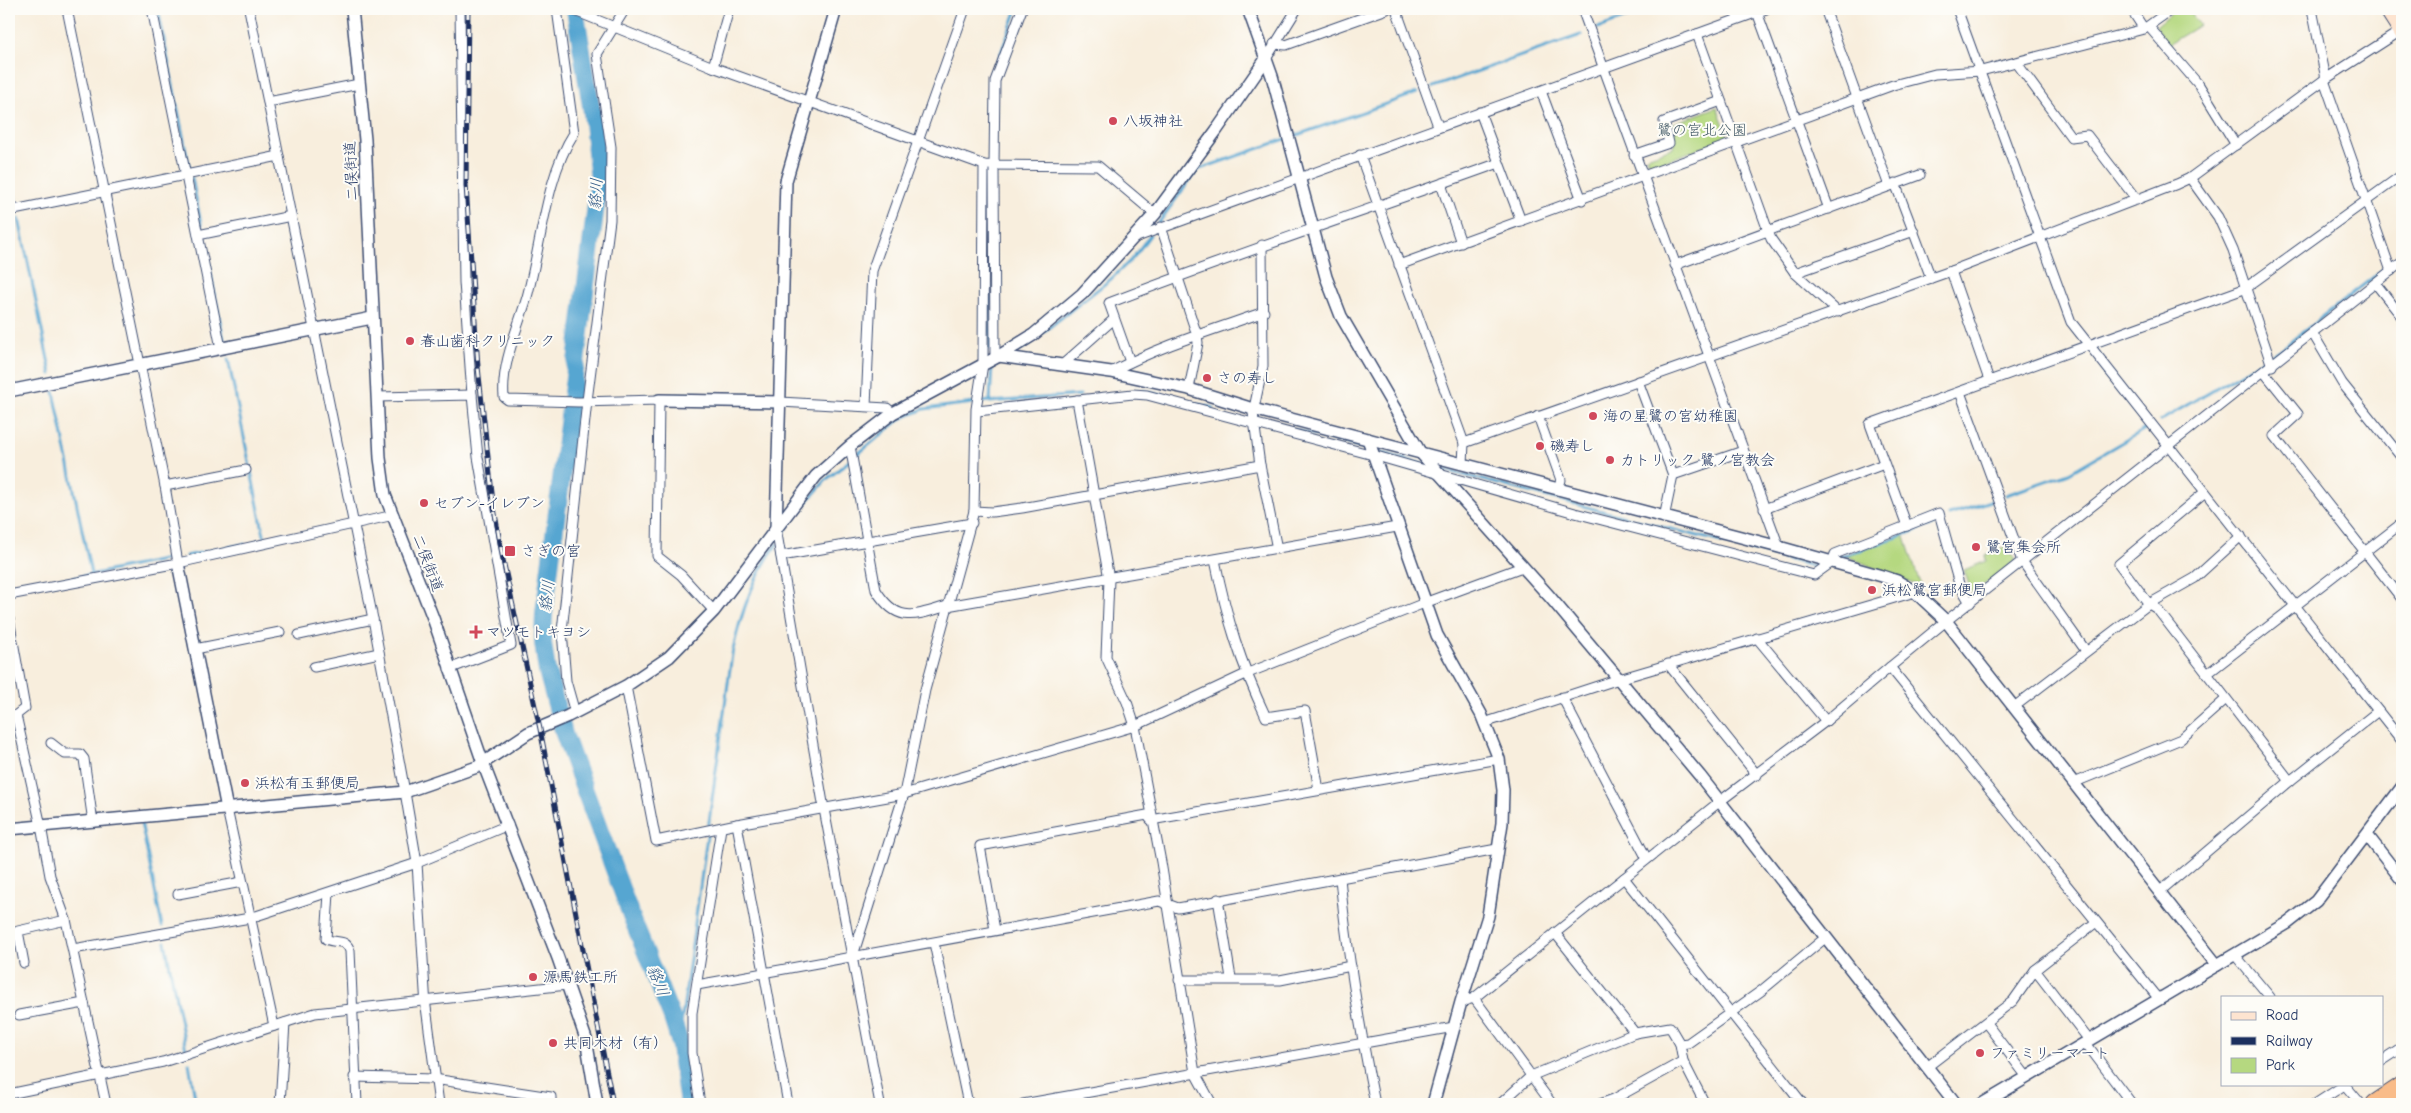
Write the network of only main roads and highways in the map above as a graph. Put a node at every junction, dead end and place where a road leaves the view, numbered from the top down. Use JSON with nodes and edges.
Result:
{"nodes":[{"id":1,"x":2386,"y":9,"type":"edge"},
{"id":2,"x":2401,"y":31,"type":"edge"},
{"id":3,"x":2402,"y":1086,"type":"edge"},
{"id":4,"x":2375,"y":1104,"type":"edge"}],
"edges":[{"from":1,"to":2,"type":"main road"},
{"from":3,"to":4,"type":"highway"}]}
